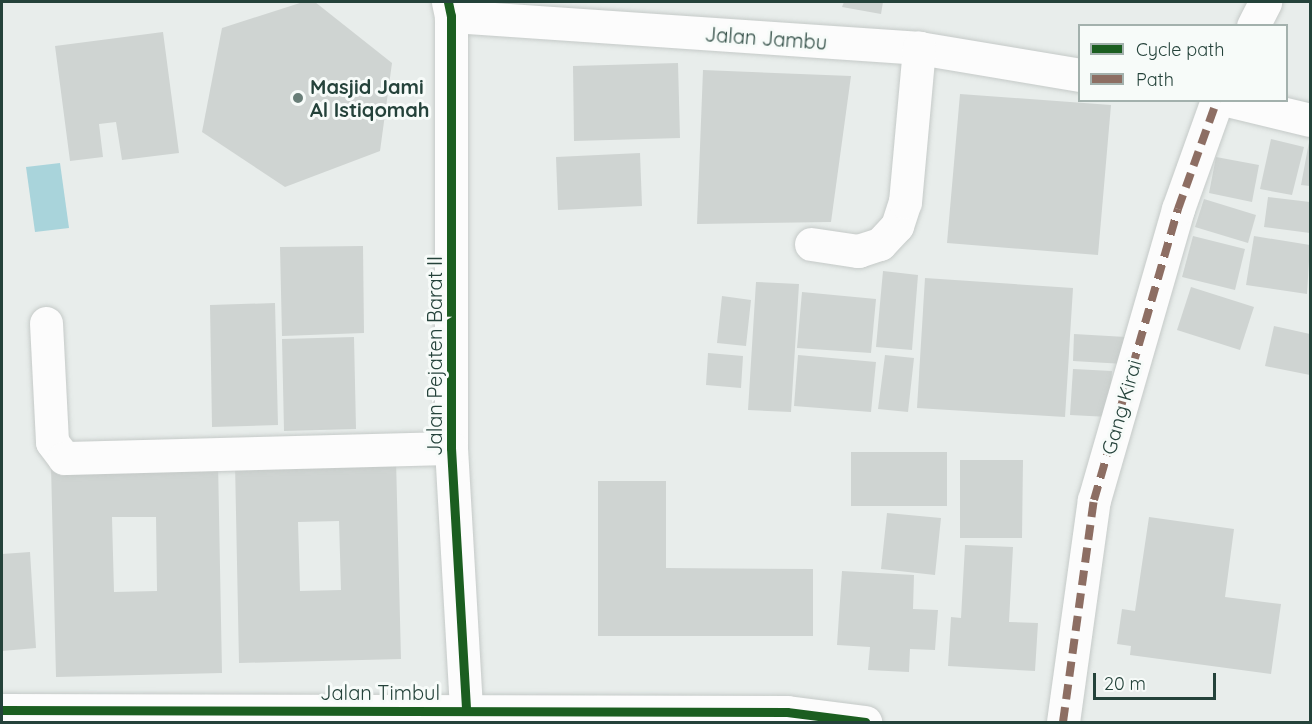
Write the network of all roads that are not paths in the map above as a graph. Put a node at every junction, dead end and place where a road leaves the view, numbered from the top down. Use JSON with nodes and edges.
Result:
{"nodes":[{"id":1,"x":1264,"y":2,"type":"edge"},
{"id":2,"x":449,"y":9,"type":"edge"},
{"id":3,"x":1254,"y":24,"type":"edge"},
{"id":4,"x":919,"y":48,"type":"junction"},
{"id":5,"x":1078,"y":75,"type":"edge"},
{"id":6,"x":1215,"y":102,"type":"edge"},
{"id":7,"x":1235,"y":102,"type":"edge"},
{"id":8,"x":1311,"y":120,"type":"edge"},
{"id":9,"x":812,"y":244,"type":"dead end"},
{"id":10,"x":46,"y":323,"type":"dead end"},
{"id":11,"x":451,"y":448,"type":"junction"},
{"id":12,"x":2,"y":710,"type":"edge"},
{"id":13,"x":466,"y":711,"type":"junction"},
{"id":14,"x":277,"y":716,"type":"edge"},
{"id":15,"x":865,"y":723,"type":"edge"},
{"id":16,"x":1063,"y":723,"type":"edge"}],
"edges":[{"from":1,"to":3,"type":"street"},
{"from":2,"to":4,"type":"street","name":"Jalan Jambu"},
{"from":2,"to":11,"type":"street","name":"Jalan Pejaten Barat II"},
{"from":4,"to":5,"type":"street","name":"Jalan Jambu"},
{"from":4,"to":9,"type":"street"},
{"from":6,"to":16,"type":"street","name":"Gang Kirai"},
{"from":7,"to":8,"type":"street"},
{"from":10,"to":11,"type":"street"},
{"from":11,"to":13,"type":"street","name":"Jalan Pejaten Barat II"},
{"from":12,"to":14,"type":"street","name":"Jalan Timbul"},
{"from":13,"to":14,"type":"street","name":"Jalan Timbul"},
{"from":13,"to":15,"type":"street","name":"Jalan Timbul"}]}
